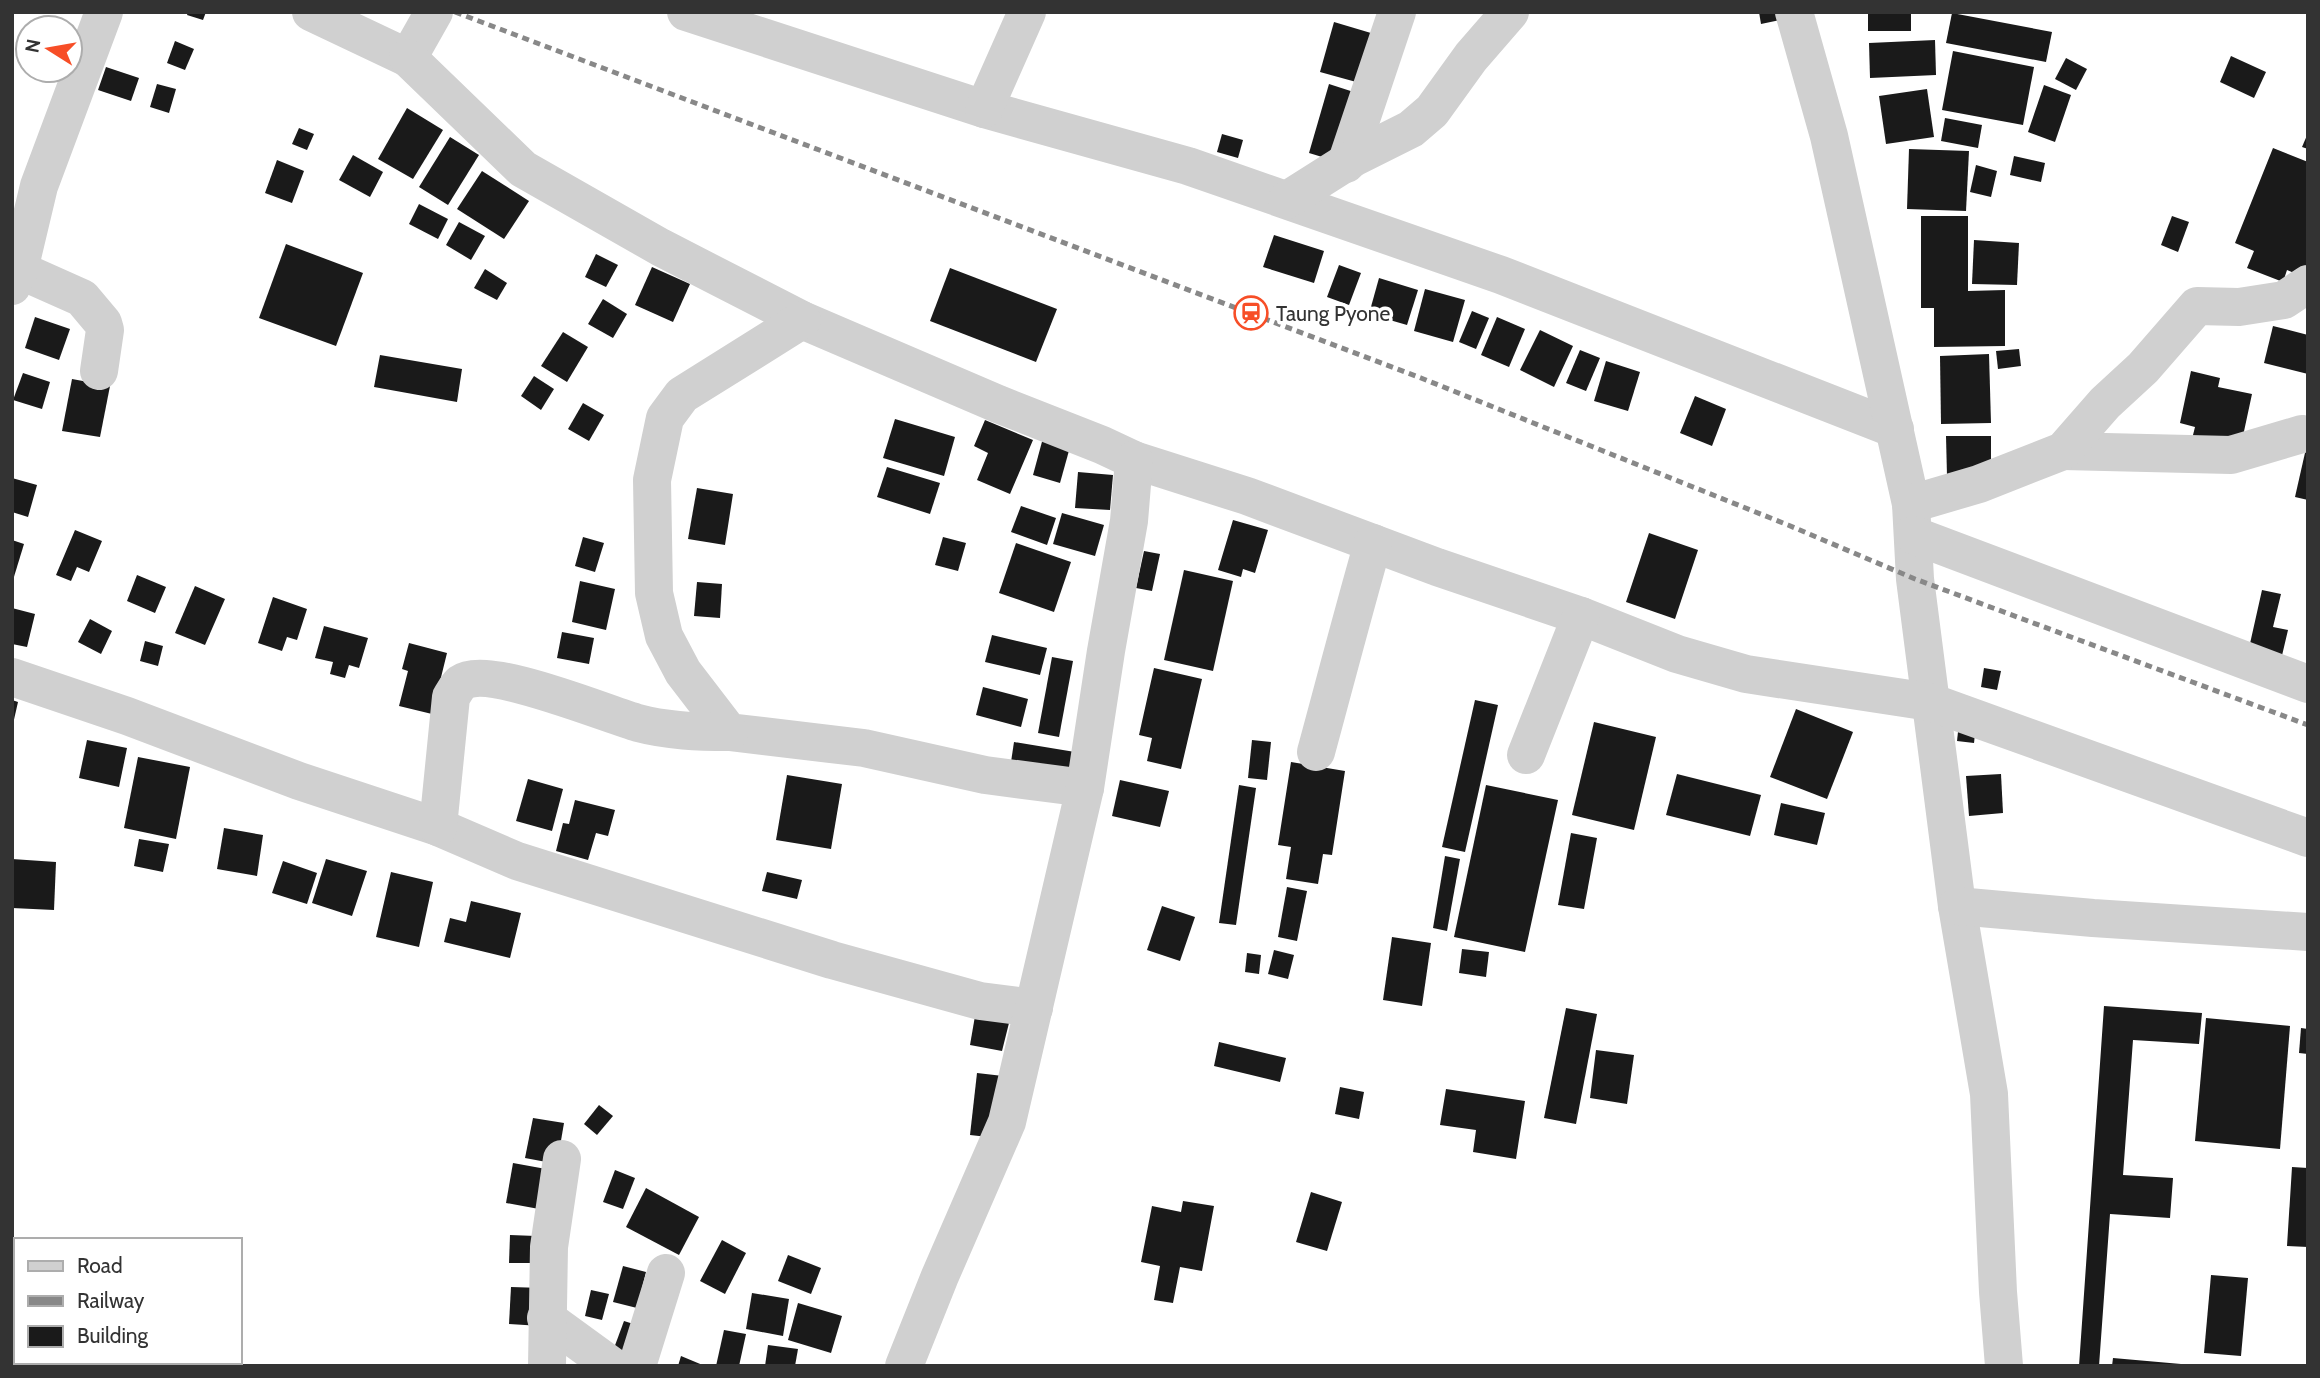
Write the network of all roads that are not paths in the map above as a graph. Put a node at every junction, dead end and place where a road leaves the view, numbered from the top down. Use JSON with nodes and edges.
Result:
{"nodes":[{"id":1,"x":104,"y":12,"type":"edge"},
{"id":2,"x":311,"y":12,"type":"edge"},
{"id":3,"x":434,"y":12,"type":"edge"},
{"id":4,"x":686,"y":12,"type":"edge"},
{"id":5,"x":1027,"y":12,"type":"edge"},
{"id":6,"x":1397,"y":12,"type":"edge"},
{"id":7,"x":1510,"y":12,"type":"edge"},
{"id":8,"x":1794,"y":12,"type":"edge"},
{"id":9,"x":408,"y":58,"type":"junction"},
{"id":10,"x":984,"y":109,"type":"junction"},
{"id":11,"x":1346,"y":164,"type":"junction"},
{"id":12,"x":1287,"y":200,"type":"junction"},
{"id":13,"x":16,"y":278,"type":"edge"},
{"id":14,"x":2308,"y":284,"type":"edge"},
{"id":15,"x":802,"y":320,"type":"junction"},
{"id":16,"x":99,"y":371,"type":"dead end"},
{"id":17,"x":1895,"y":429,"type":"junction"},
{"id":18,"x":2302,"y":434,"type":"dead end"},
{"id":19,"x":2063,"y":451,"type":"junction"},
{"id":20,"x":1134,"y":460,"type":"junction"},
{"id":21,"x":1912,"y":519,"type":"junction"},
{"id":22,"x":1373,"y":543,"type":"junction"},
{"id":23,"x":1581,"y":616,"type":"junction"},
{"id":24,"x":12,"y":677,"type":"edge"},
{"id":25,"x":2308,"y":684,"type":"edge"},
{"id":26,"x":1930,"y":702,"type":"junction"},
{"id":27,"x":729,"y":732,"type":"junction"},
{"id":28,"x":1316,"y":752,"type":"dead end"},
{"id":29,"x":1525,"y":755,"type":"dead end"},
{"id":30,"x":1085,"y":788,"type":"junction"},
{"id":31,"x":438,"y":827,"type":"junction"},
{"id":32,"x":2308,"y":838,"type":"edge"},
{"id":33,"x":1956,"y":906,"type":"junction"},
{"id":34,"x":2308,"y":932,"type":"edge"},
{"id":35,"x":1034,"y":1008,"type":"junction"},
{"id":36,"x":562,"y":1159,"type":"dead end"},
{"id":37,"x":666,"y":1273,"type":"dead end"},
{"id":38,"x":546,"y":1318,"type":"junction"},
{"id":39,"x":547,"y":1366,"type":"edge"},
{"id":40,"x":612,"y":1366,"type":"edge"},
{"id":41,"x":637,"y":1366,"type":"edge"},
{"id":42,"x":904,"y":1366,"type":"edge"},
{"id":43,"x":2004,"y":1366,"type":"edge"}],
"edges":[{"from":1,"to":13,"type":"street"},
{"from":2,"to":9,"type":"street"},
{"from":3,"to":9,"type":"street"},
{"from":4,"to":10,"type":"street"},
{"from":5,"to":10,"type":"street"},
{"from":6,"to":11,"type":"street"},
{"from":7,"to":11,"type":"street"},
{"from":8,"to":17,"type":"street"},
{"from":9,"to":15,"type":"street"},
{"from":10,"to":12,"type":"street"},
{"from":11,"to":12,"type":"street"},
{"from":12,"to":17,"type":"street"},
{"from":13,"to":16,"type":"street"},
{"from":14,"to":19,"type":"street"},
{"from":15,"to":20,"type":"street"},
{"from":15,"to":27,"type":"street"},
{"from":17,"to":21,"type":"street"},
{"from":18,"to":19,"type":"street"},
{"from":19,"to":21,"type":"street"},
{"from":20,"to":22,"type":"street"},
{"from":20,"to":30,"type":"street"},
{"from":21,"to":25,"type":"street"},
{"from":21,"to":26,"type":"street"},
{"from":22,"to":23,"type":"street"},
{"from":22,"to":28,"type":"street"},
{"from":23,"to":26,"type":"street"},
{"from":23,"to":29,"type":"street"},
{"from":24,"to":31,"type":"street"},
{"from":26,"to":32,"type":"street"},
{"from":26,"to":33,"type":"street"},
{"from":27,"to":30,"type":"street"},
{"from":27,"to":31,"type":"street"},
{"from":30,"to":35,"type":"street"},
{"from":31,"to":35,"type":"street"},
{"from":33,"to":34,"type":"street"},
{"from":33,"to":43,"type":"street"},
{"from":35,"to":42,"type":"street"},
{"from":36,"to":38,"type":"street"},
{"from":37,"to":41,"type":"street"},
{"from":38,"to":39,"type":"street"},
{"from":38,"to":40,"type":"street"}]}
